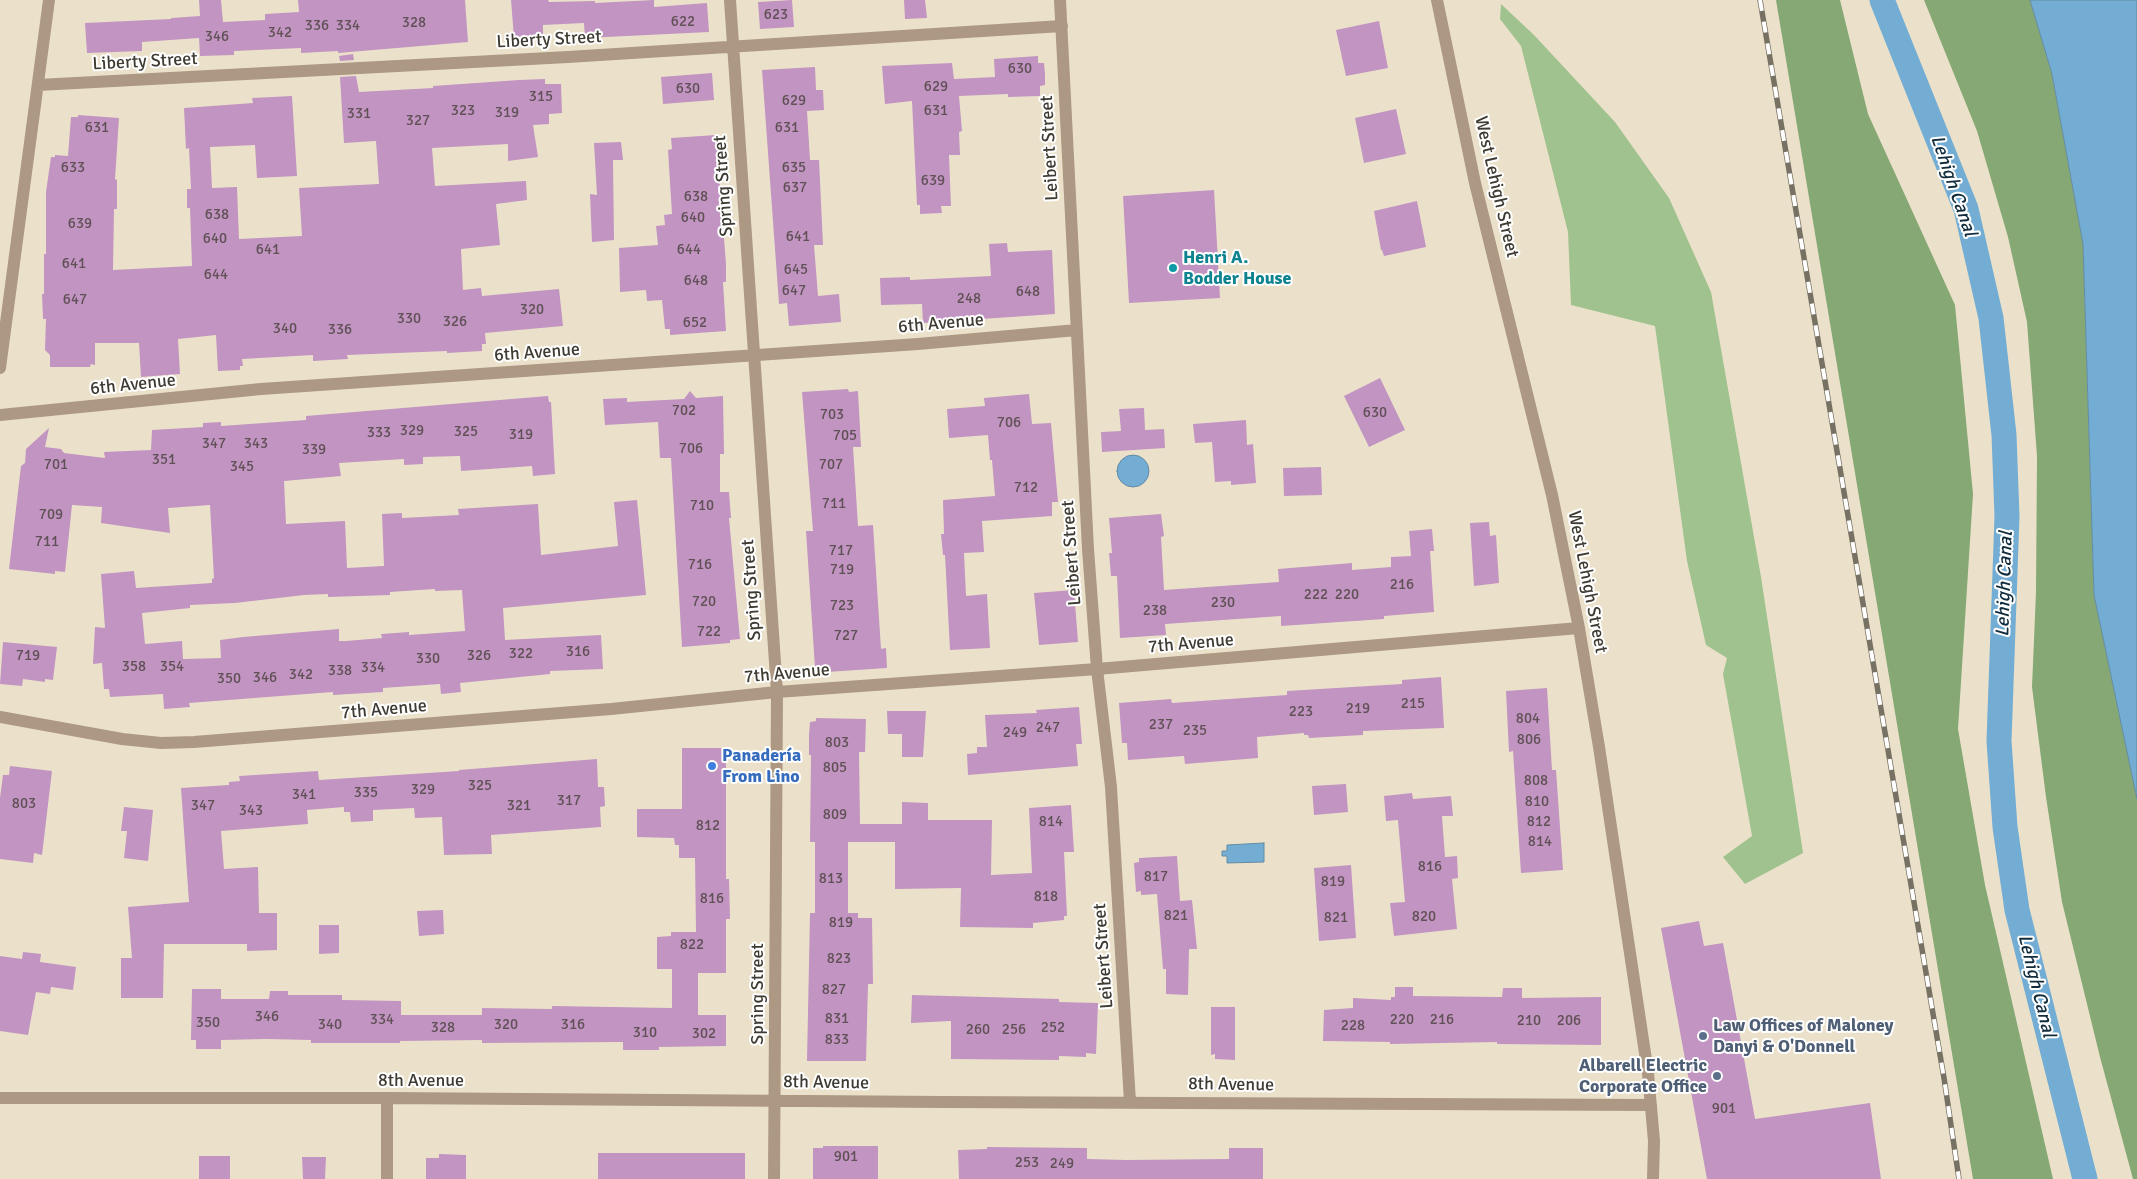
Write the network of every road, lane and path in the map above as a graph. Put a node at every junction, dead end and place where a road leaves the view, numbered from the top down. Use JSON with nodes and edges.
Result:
{"nodes":[{"id":1,"x":49,"y":0,"type":"edge"},
{"id":2,"x":730,"y":0,"type":"edge"},
{"id":3,"x":1060,"y":0,"type":"edge"},
{"id":4,"x":1438,"y":0,"type":"edge"},
{"id":5,"x":1062,"y":26,"type":"junction"},
{"id":6,"x":732,"y":46,"type":"junction"},
{"id":7,"x":38,"y":85,"type":"junction"},
{"id":8,"x":5,"y":291,"type":"edge"},
{"id":9,"x":1077,"y":330,"type":"junction"},
{"id":10,"x":753,"y":354,"type":"junction"},
{"id":11,"x":0,"y":368,"type":"edge"},
{"id":12,"x":0,"y":415,"type":"edge"},
{"id":13,"x":1579,"y":628,"type":"junction"},
{"id":14,"x":1097,"y":669,"type":"junction"},
{"id":15,"x":776,"y":692,"type":"junction"},
{"id":16,"x":0,"y":717,"type":"edge"},
{"id":17,"x":0,"y":1098,"type":"edge"},
{"id":18,"x":387,"y":1098,"type":"junction"},
{"id":19,"x":776,"y":1100,"type":"junction"},
{"id":20,"x":1130,"y":1102,"type":"junction"},
{"id":21,"x":1651,"y":1105,"type":"junction"},
{"id":22,"x":386,"y":1179,"type":"edge"},
{"id":23,"x":774,"y":1179,"type":"edge"},
{"id":24,"x":1653,"y":1179,"type":"edge"}],
"edges":[{"from":1,"to":7,"type":"street"},
{"from":2,"to":6,"type":"street","name":"Spring Street"},
{"from":3,"to":5,"type":"street","name":"Leibert Street"},
{"from":4,"to":13,"type":"street","name":"West Lehigh Street"},
{"from":5,"to":6,"type":"street","name":"Liberty Street"},
{"from":5,"to":9,"type":"street","name":"Leibert Street"},
{"from":6,"to":7,"type":"street","name":"Liberty Street"},
{"from":6,"to":10,"type":"street","name":"Spring Street"},
{"from":7,"to":8,"type":"street"},
{"from":8,"to":11,"type":"street"},
{"from":9,"to":10,"type":"street","name":"6th Avenue"},
{"from":9,"to":14,"type":"street","name":"Leibert Street"},
{"from":10,"to":12,"type":"street","name":"6th Avenue"},
{"from":10,"to":15,"type":"street","name":"Spring Street"},
{"from":13,"to":14,"type":"street","name":"7th Avenue"},
{"from":13,"to":21,"type":"street","name":"West Lehigh Street"},
{"from":14,"to":15,"type":"street","name":"7th Avenue"},
{"from":14,"to":20,"type":"street","name":"Leibert Street"},
{"from":15,"to":16,"type":"street","name":"7th Avenue"},
{"from":15,"to":19,"type":"street","name":"Spring Street"},
{"from":17,"to":18,"type":"street","name":"8th Avenue"},
{"from":18,"to":19,"type":"street","name":"8th Avenue"},
{"from":18,"to":22,"type":"street"},
{"from":19,"to":20,"type":"street","name":"8th Avenue"},
{"from":19,"to":23,"type":"street","name":"Spring Street"},
{"from":20,"to":21,"type":"street","name":"8th Avenue"},
{"from":21,"to":24,"type":"street","name":"West Lehigh Street"}]}
